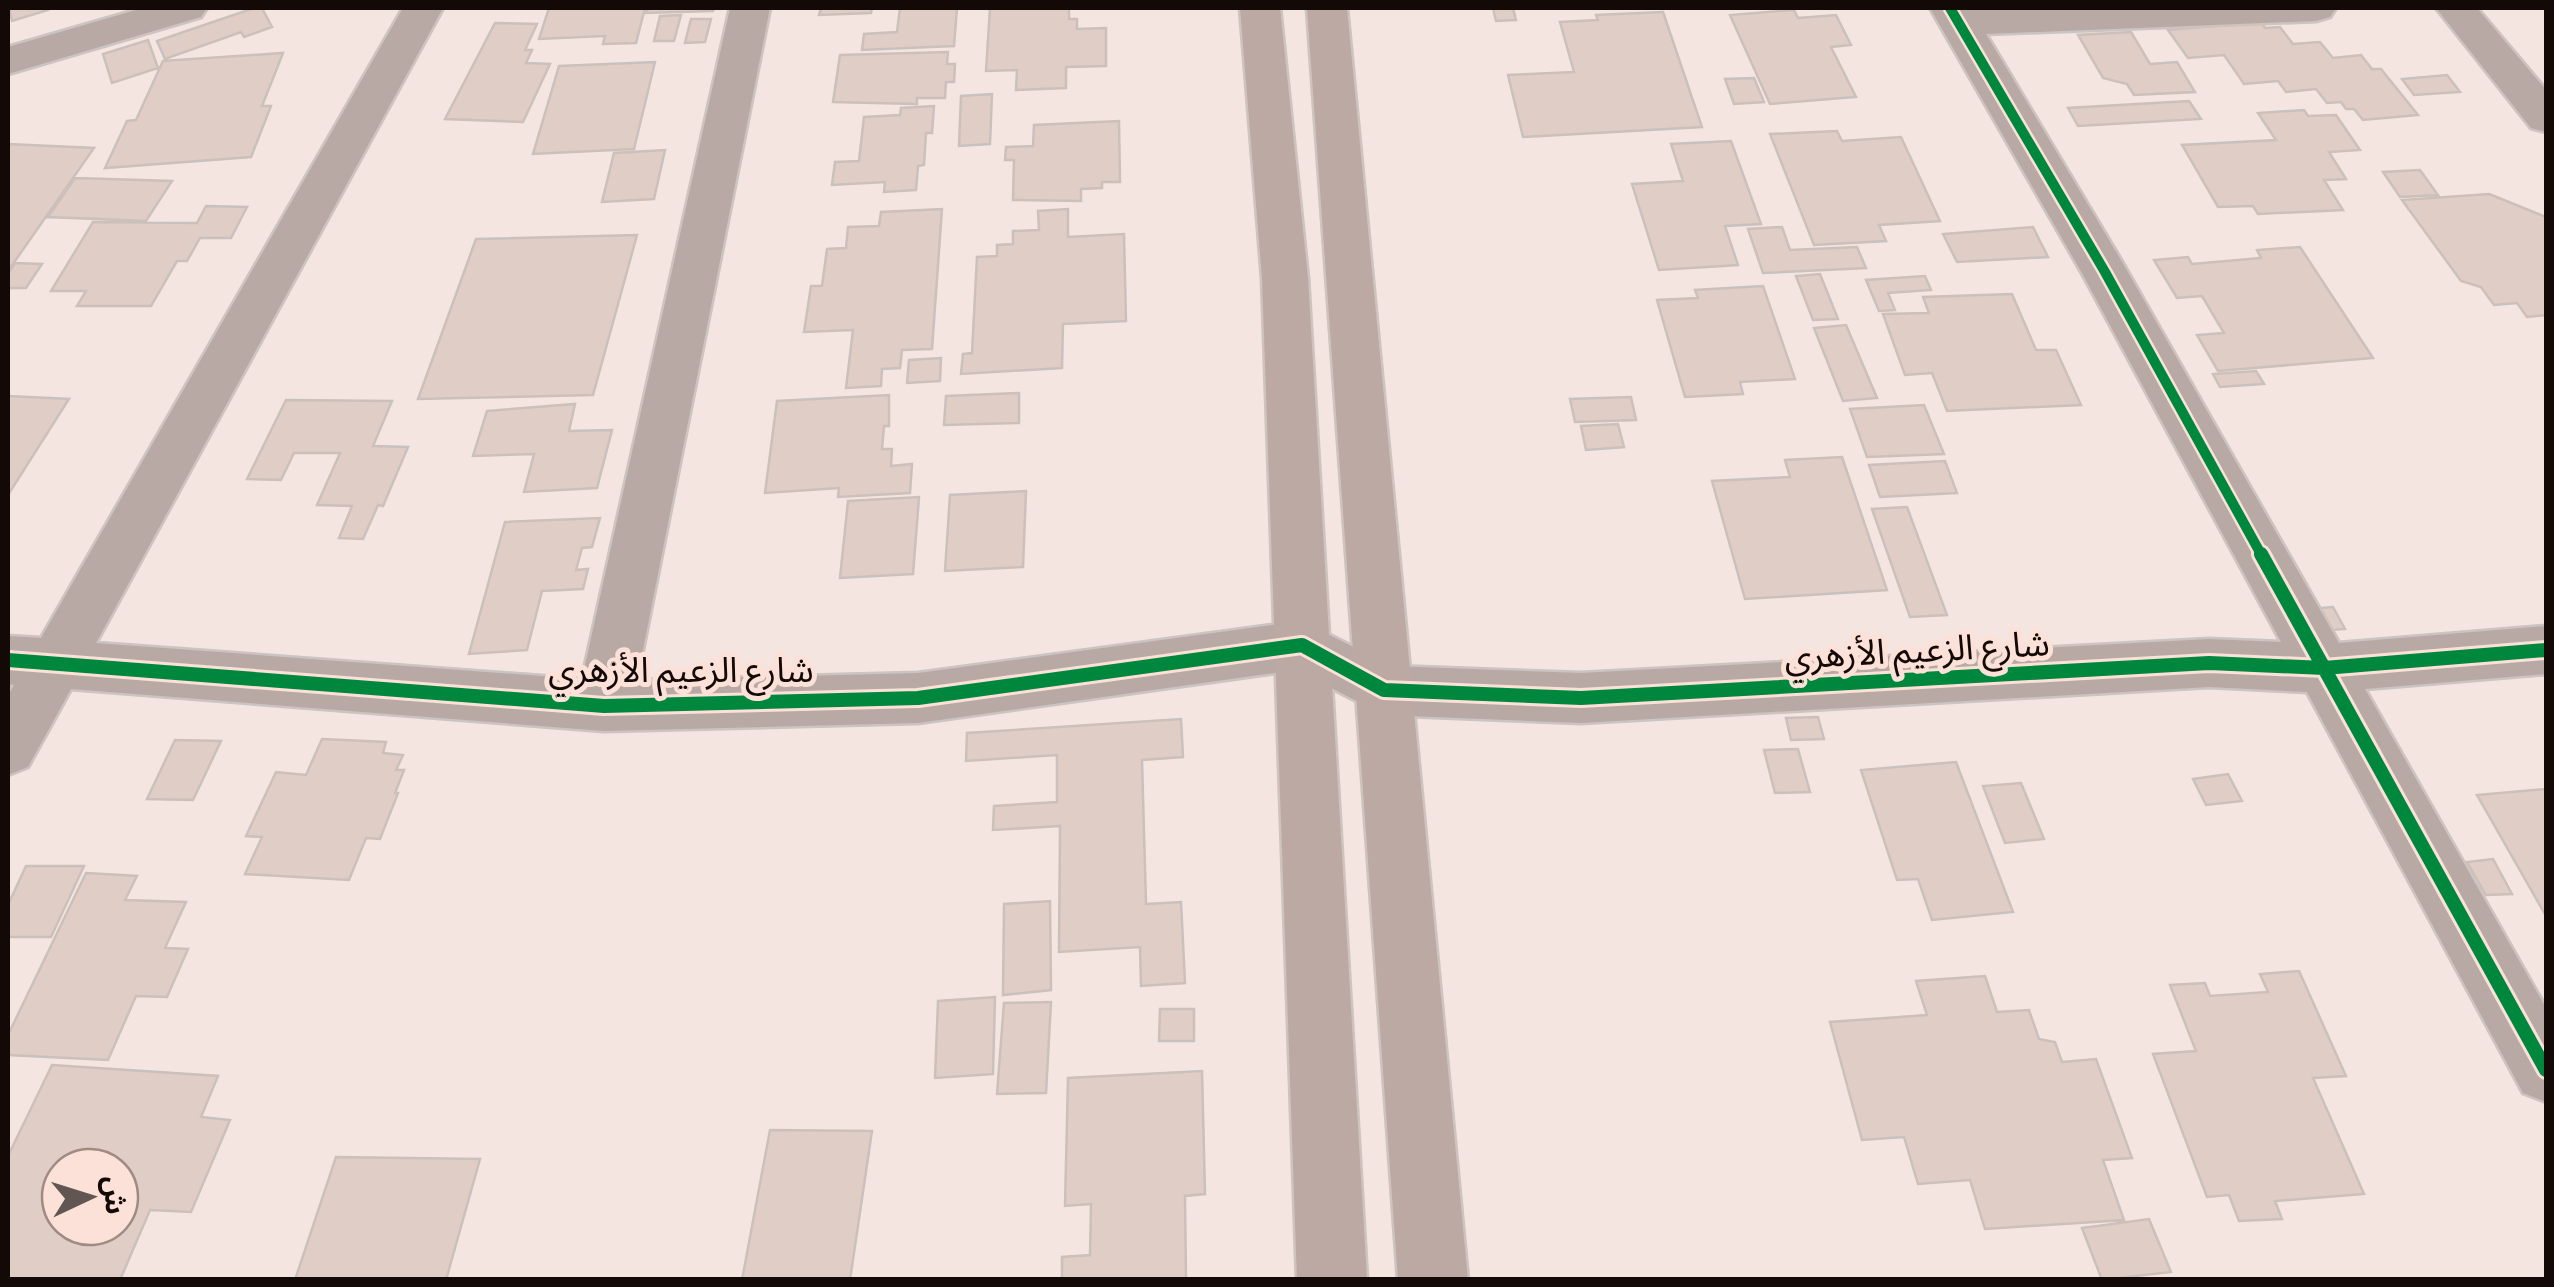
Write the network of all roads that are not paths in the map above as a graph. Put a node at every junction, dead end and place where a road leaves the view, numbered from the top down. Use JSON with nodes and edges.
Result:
{"nodes":[{"id":1,"x":188,"y":8,"type":"edge"},
{"id":2,"x":423,"y":8,"type":"edge"},
{"id":3,"x":750,"y":8,"type":"edge"},
{"id":4,"x":1260,"y":8,"type":"edge"},
{"id":5,"x":1328,"y":8,"type":"edge"},
{"id":6,"x":2316,"y":8,"type":"edge"},
{"id":7,"x":2456,"y":8,"type":"edge"},
{"id":8,"x":1954,"y":15,"type":"edge"},
{"id":9,"x":2546,"y":50,"type":"edge"},
{"id":10,"x":2499,"y":56,"type":"junction"},
{"id":11,"x":8,"y":61,"type":"edge"},
{"id":12,"x":2546,"y":118,"type":"edge"},
{"id":13,"x":1302,"y":645,"type":"junction"},
{"id":14,"x":2546,"y":650,"type":"edge"},
{"id":15,"x":32,"y":661,"type":"edge"},
{"id":16,"x":2324,"y":668,"type":"junction"},
{"id":17,"x":1384,"y":690,"type":"junction"},
{"id":18,"x":604,"y":706,"type":"junction"},
{"id":19,"x":8,"y":749,"type":"edge"},
{"id":20,"x":2546,"y":1070,"type":"edge"},
{"id":21,"x":1332,"y":1280,"type":"edge"},
{"id":22,"x":1434,"y":1280,"type":"edge"}],
"edges":[{"from":1,"to":11,"type":"street"},
{"from":2,"to":15,"type":"street"},
{"from":3,"to":18,"type":"street"},
{"from":4,"to":13,"type":"main road"},
{"from":5,"to":17,"type":"main road"},
{"from":6,"to":8,"type":"street"},
{"from":7,"to":10,"type":"street"},
{"from":8,"to":16,"type":"street"},
{"from":9,"to":10,"type":"street"},
{"from":10,"to":12,"type":"street"},
{"from":13,"to":17,"type":"street","name":"شارع الزعيم الأزهري"},
{"from":13,"to":18,"type":"street","name":"شارع الزعيم الأزهري"},
{"from":13,"to":21,"type":"main road"},
{"from":14,"to":16,"type":"street","name":"شارع الزعيم الأزهري"},
{"from":15,"to":18,"type":"street","name":"شارع الزعيم الأزهري"},
{"from":15,"to":19,"type":"street"},
{"from":16,"to":17,"type":"street","name":"شارع الزعيم الأزهري"},
{"from":16,"to":20,"type":"street"},
{"from":17,"to":22,"type":"main road"}]}
